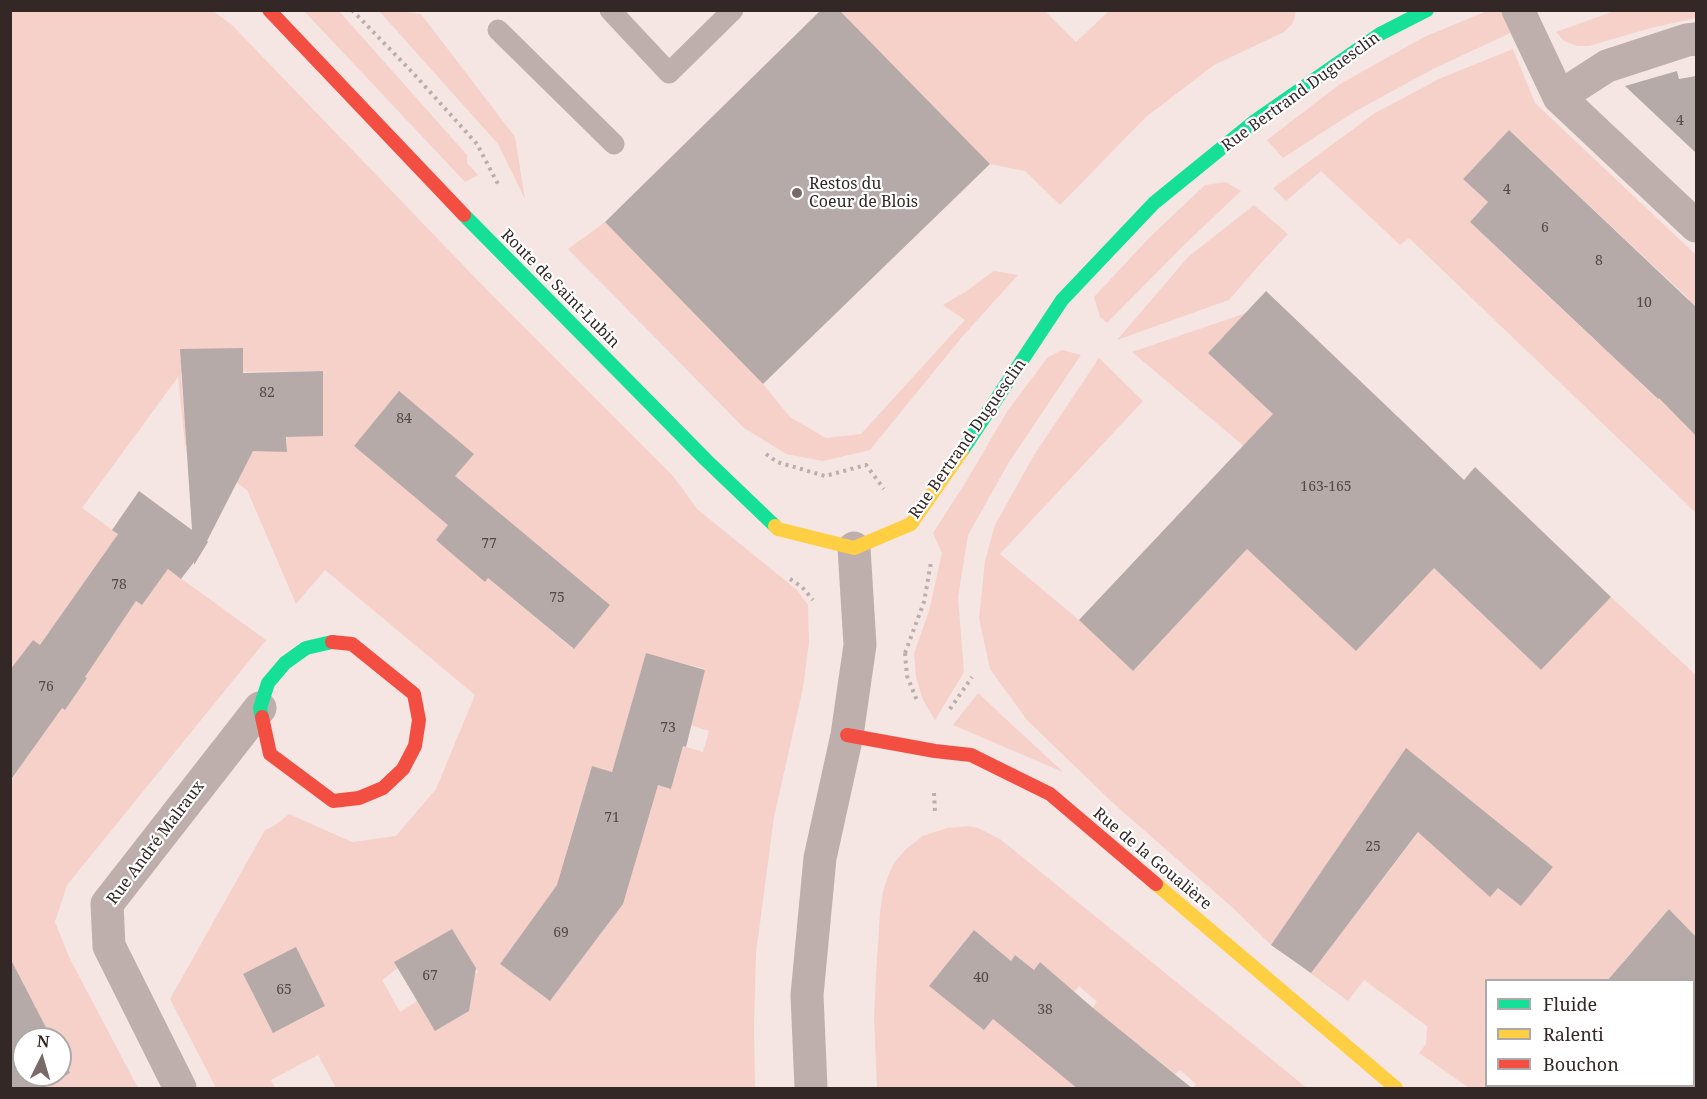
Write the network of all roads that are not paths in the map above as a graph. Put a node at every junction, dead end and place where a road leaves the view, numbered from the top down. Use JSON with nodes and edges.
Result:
{"nodes":[{"id":1,"x":269,"y":10,"type":"edge"},
{"id":2,"x":609,"y":10,"type":"edge"},
{"id":3,"x":733,"y":10,"type":"edge"},
{"id":4,"x":1427,"y":10,"type":"edge"},
{"id":5,"x":1518,"y":10,"type":"edge"},
{"id":6,"x":498,"y":30,"type":"dead end"},
{"id":7,"x":1696,"y":39,"type":"edge"},
{"id":8,"x":1559,"y":97,"type":"junction"},
{"id":9,"x":614,"y":144,"type":"dead end"},
{"id":10,"x":1696,"y":225,"type":"edge"},
{"id":11,"x":854,"y":548,"type":"junction"},
{"id":12,"x":260,"y":708,"type":"junction"},
{"id":13,"x":847,"y":735,"type":"junction"},
{"id":14,"x":180,"y":1089,"type":"edge"},
{"id":15,"x":810,"y":1089,"type":"edge"},
{"id":16,"x":1396,"y":1089,"type":"edge"}],
"edges":[{"from":1,"to":11,"type":"street","name":"Route de Saint-Lubin"},
{"from":2,"to":3,"type":"lane"},
{"from":4,"to":11,"type":"street","name":"Rue Bertrand Duguesclin"},
{"from":5,"to":8,"type":"street"},
{"from":6,"to":9,"type":"lane"},
{"from":7,"to":8,"type":"street"},
{"from":8,"to":10,"type":"street"},
{"from":11,"to":13,"type":"street"},
{"from":12,"to":12,"type":"street","name":"Rue André Malraux"},
{"from":12,"to":14,"type":"street","name":"Rue André Malraux"},
{"from":13,"to":15,"type":"street"},
{"from":13,"to":16,"type":"street","name":"Rue de la Goualière"}]}
